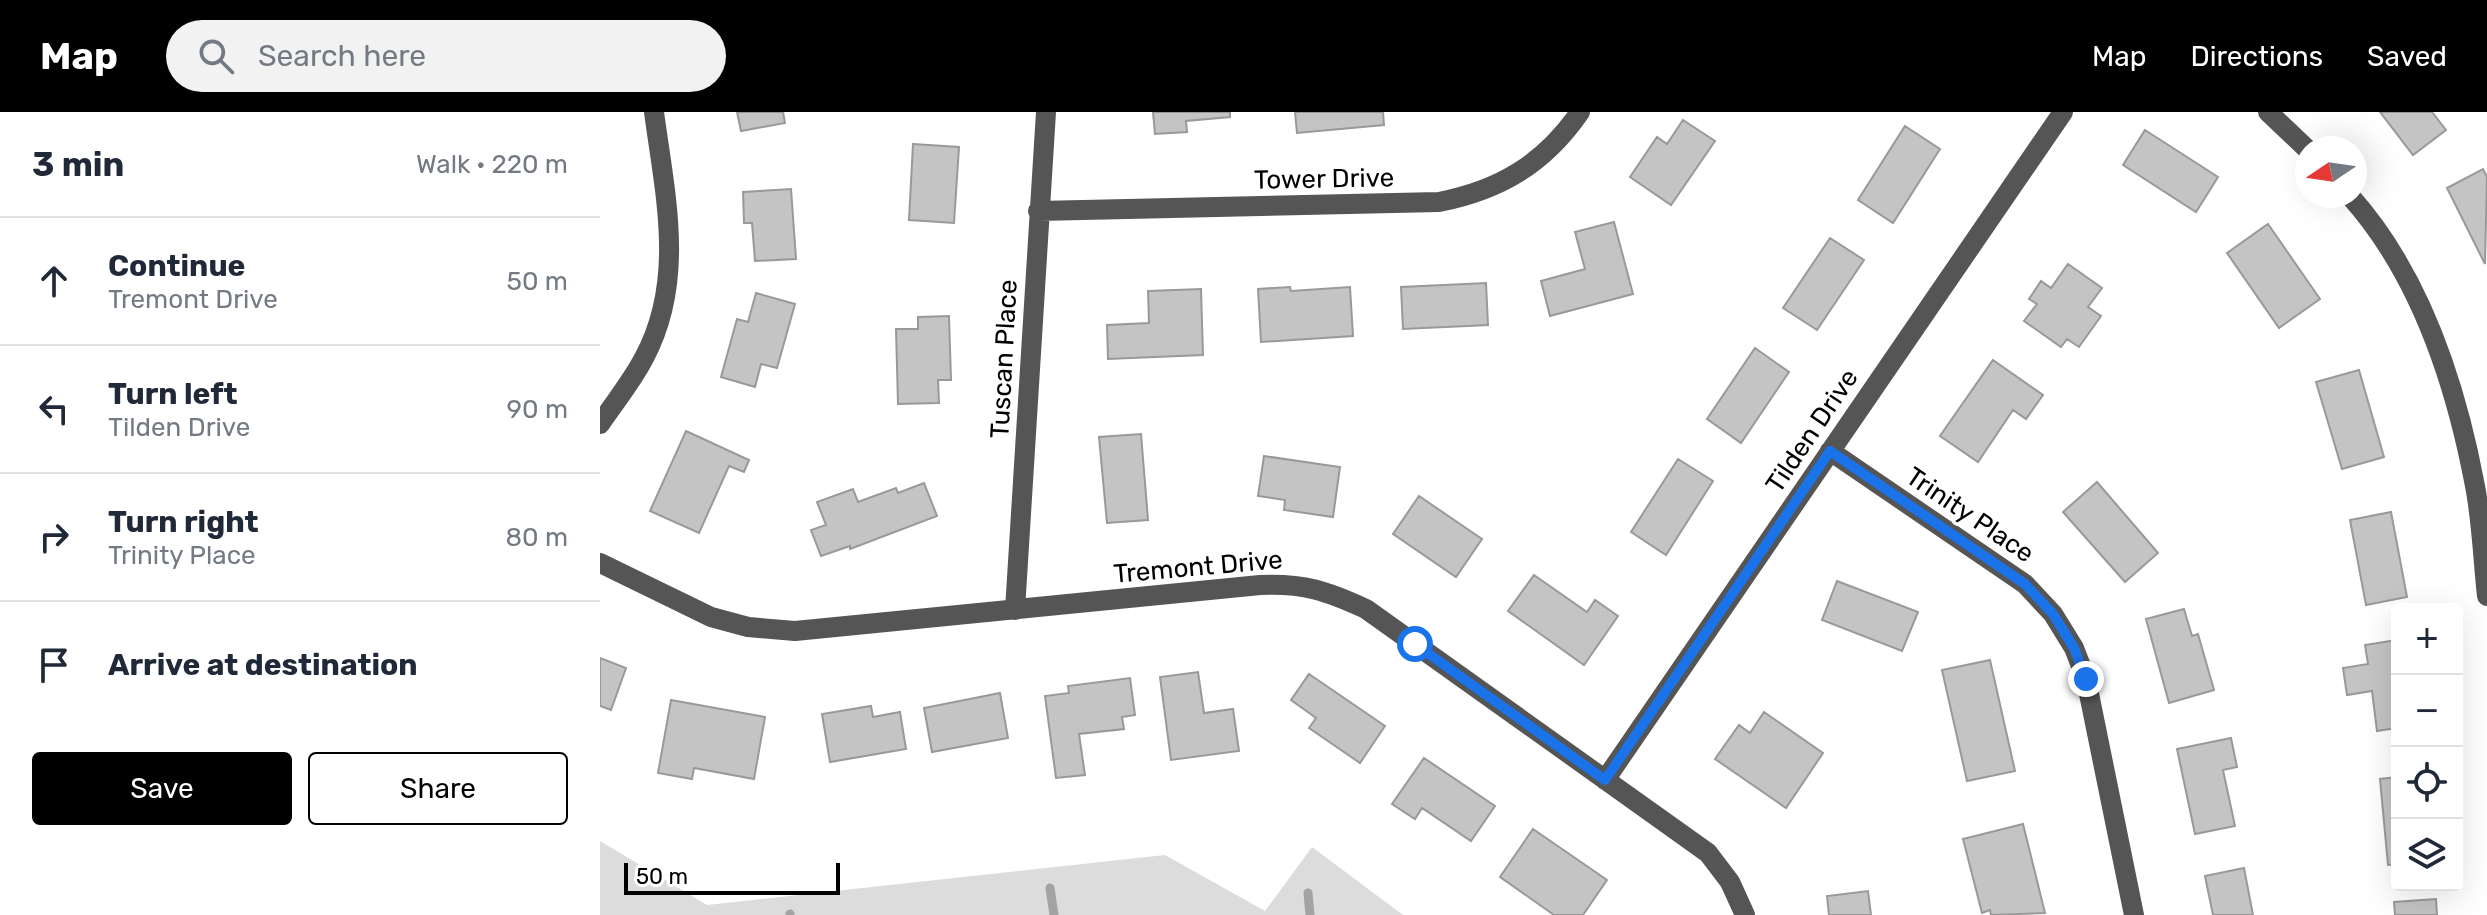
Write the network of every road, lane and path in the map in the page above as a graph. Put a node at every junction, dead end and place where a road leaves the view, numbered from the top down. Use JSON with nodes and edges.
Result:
{"nodes":[{"id":1,"x":654,"y":112,"type":"edge"},
{"id":2,"x":1046,"y":112,"type":"edge"},
{"id":3,"x":1580,"y":112,"type":"edge"},
{"id":4,"x":2063,"y":112,"type":"edge"},
{"id":5,"x":2268,"y":112,"type":"edge"},
{"id":6,"x":2295,"y":138,"type":"edge"},
{"id":7,"x":2359,"y":208,"type":"edge"},
{"id":8,"x":1038,"y":211,"type":"junction"},
{"id":9,"x":600,"y":424,"type":"edge"},
{"id":10,"x":1830,"y":451,"type":"junction"},
{"id":11,"x":600,"y":563,"type":"edge"},
{"id":12,"x":2487,"y":596,"type":"edge"},
{"id":13,"x":1015,"y":610,"type":"junction"},
{"id":14,"x":1605,"y":780,"type":"junction"},
{"id":15,"x":1745,"y":915,"type":"edge"},
{"id":16,"x":2134,"y":915,"type":"edge"}],
"edges":[{"from":1,"to":9,"type":"street"},
{"from":2,"to":8,"type":"street","name":"Tuscan Place"},
{"from":3,"to":8,"type":"street","name":"Tower Drive"},
{"from":4,"to":10,"type":"street","name":"Tilden Drive"},
{"from":5,"to":6,"type":"street"},
{"from":7,"to":12,"type":"street"},
{"from":8,"to":13,"type":"street","name":"Tuscan Place"},
{"from":10,"to":14,"type":"street","name":"Tilden Drive"},
{"from":10,"to":16,"type":"street","name":"Trinity Place"},
{"from":11,"to":13,"type":"street","name":"Tremont Drive"},
{"from":13,"to":14,"type":"street","name":"Tremont Drive"},
{"from":14,"to":15,"type":"street","name":"Tremont Drive"}]}
